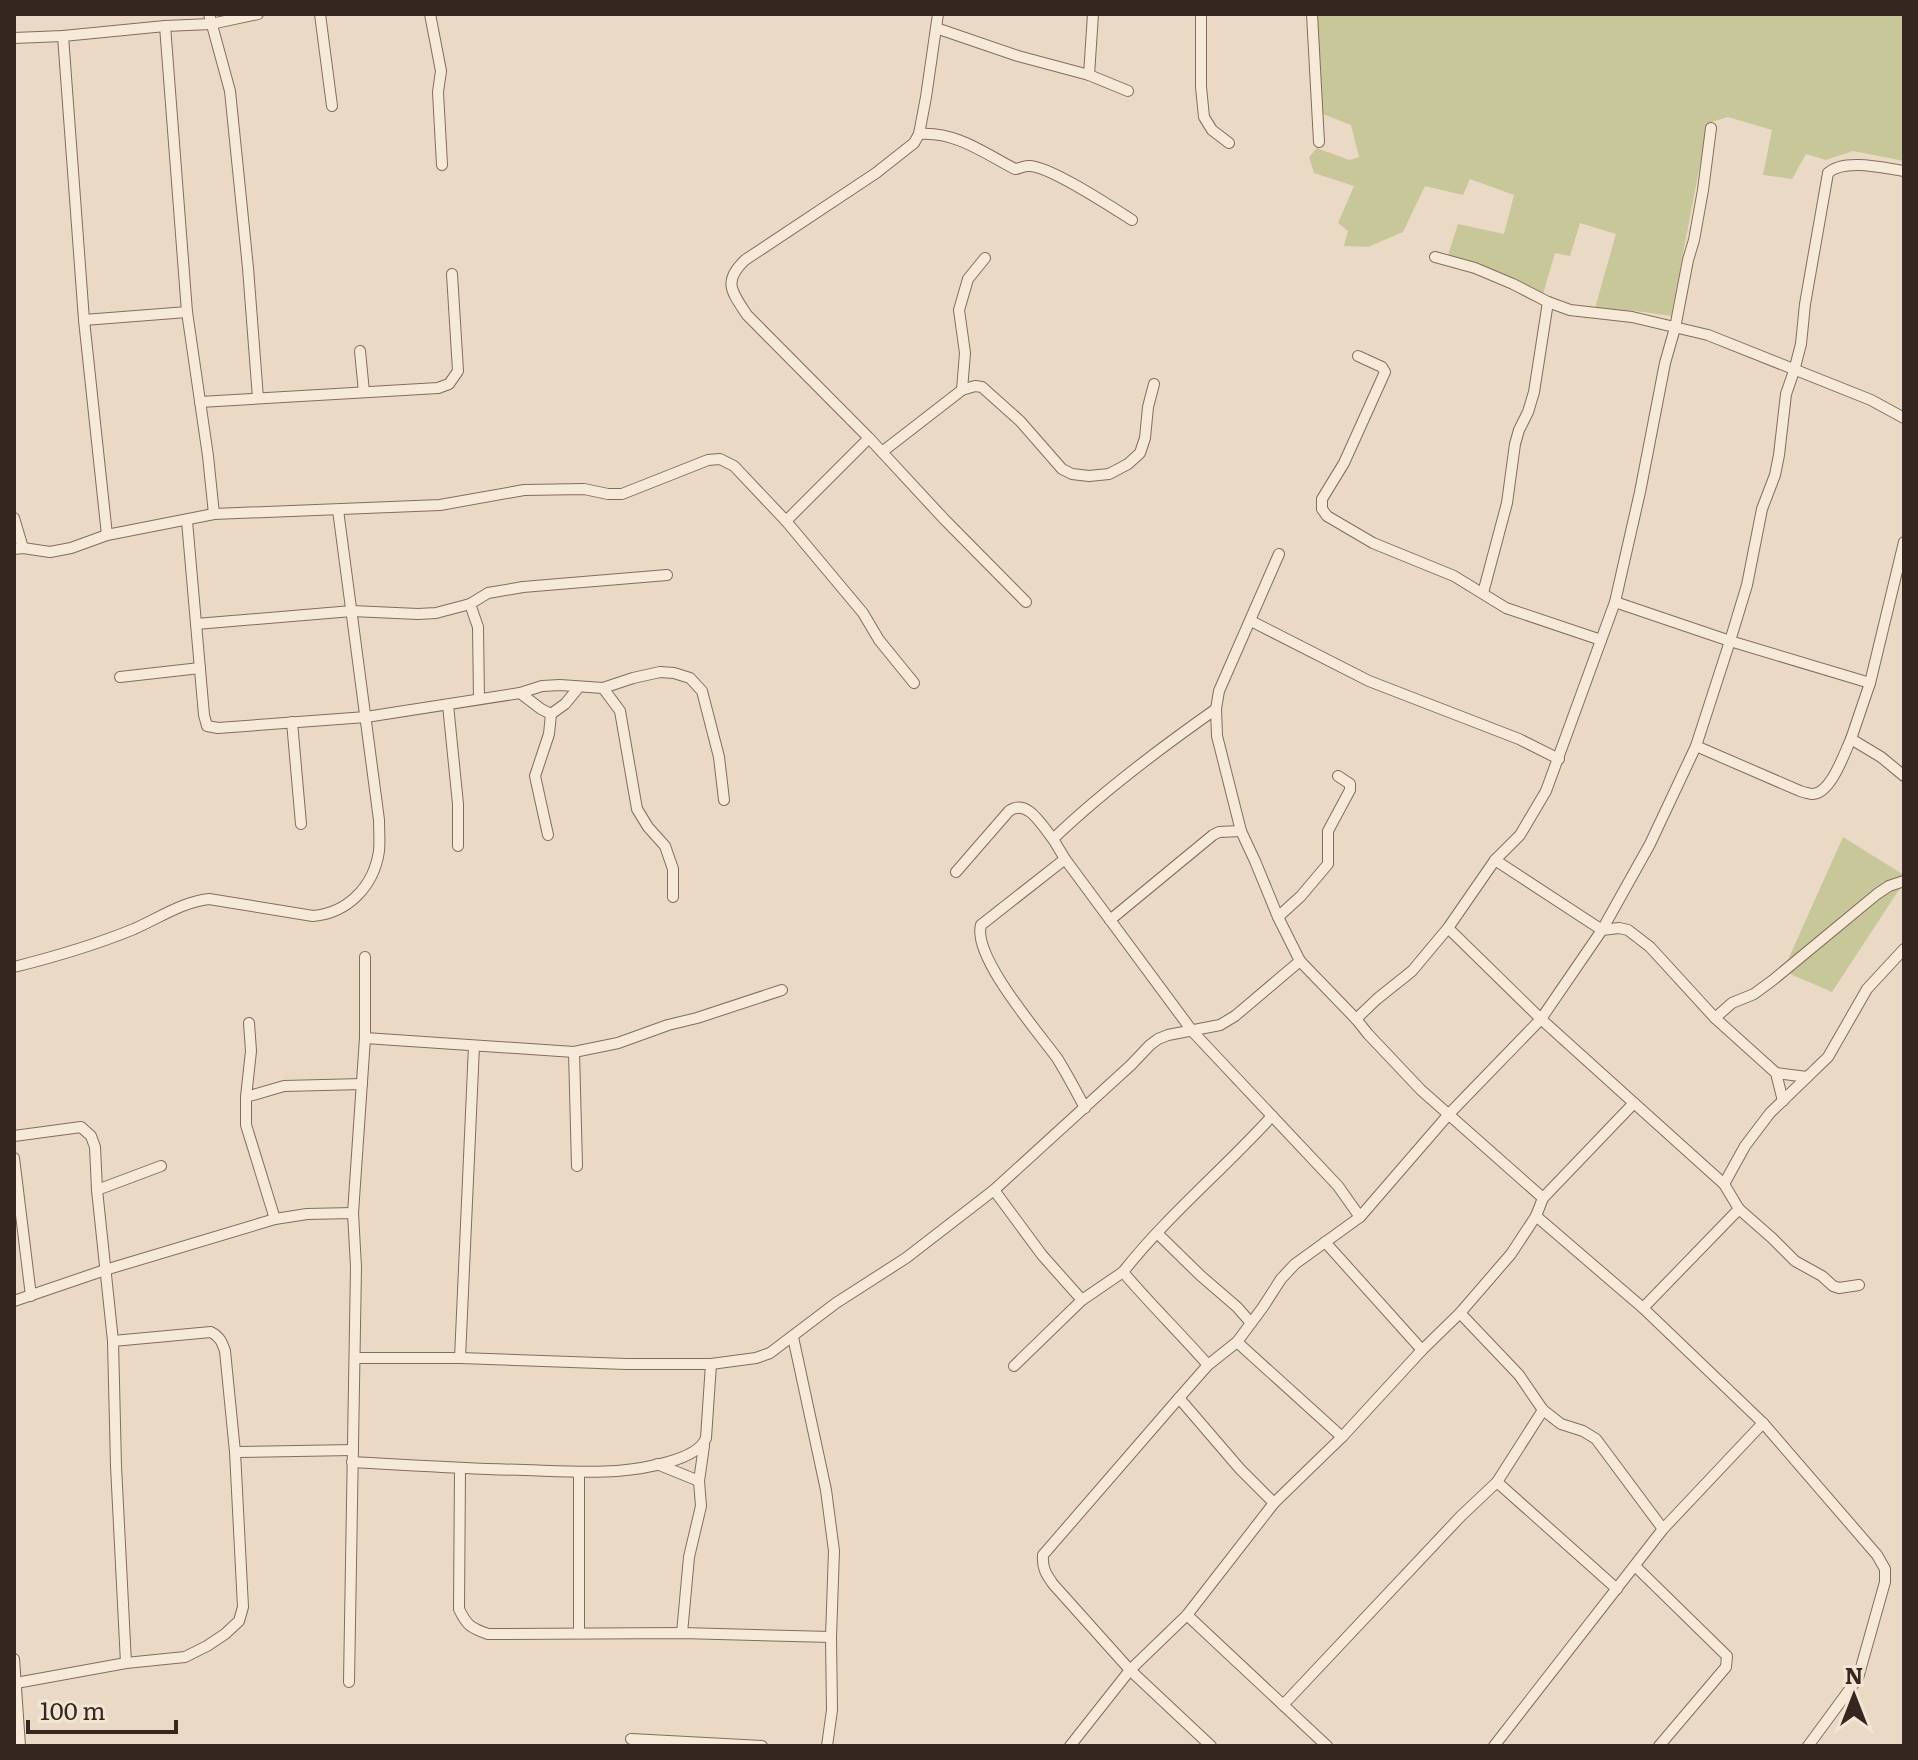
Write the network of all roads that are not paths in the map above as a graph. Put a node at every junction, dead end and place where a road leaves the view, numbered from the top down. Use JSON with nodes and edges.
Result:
{"nodes":[{"id":1,"x":258,"y":14,"type":"edge"},
{"id":2,"x":320,"y":14,"type":"edge"},
{"id":3,"x":430,"y":14,"type":"edge"},
{"id":4,"x":938,"y":14,"type":"edge"},
{"id":5,"x":1093,"y":14,"type":"edge"},
{"id":6,"x":1201,"y":14,"type":"edge"},
{"id":7,"x":1312,"y":14,"type":"edge"},
{"id":8,"x":210,"y":19,"type":"edge"},
{"id":9,"x":165,"y":26,"type":"junction"},
{"id":10,"x":936,"y":28,"type":"junction"},
{"id":11,"x":63,"y":36,"type":"junction"},
{"id":12,"x":14,"y":38,"type":"edge"},
{"id":13,"x":1089,"y":75,"type":"junction"},
{"id":14,"x":1128,"y":91,"type":"dead end"},
{"id":15,"x":332,"y":106,"type":"dead end"},
{"id":16,"x":1711,"y":128,"type":"dead end"},
{"id":17,"x":919,"y":134,"type":"junction"},
{"id":18,"x":1319,"y":142,"type":"dead end"},
{"id":19,"x":1229,"y":143,"type":"dead end"},
{"id":20,"x":442,"y":165,"type":"dead end"},
{"id":21,"x":1904,"y":171,"type":"edge"},
{"id":22,"x":1132,"y":220,"type":"dead end"},
{"id":23,"x":1435,"y":257,"type":"dead end"},
{"id":24,"x":985,"y":258,"type":"dead end"},
{"id":25,"x":452,"y":274,"type":"dead end"},
{"id":26,"x":1548,"y":302,"type":"junction"},
{"id":27,"x":187,"y":312,"type":"junction"},
{"id":28,"x":84,"y":320,"type":"junction"},
{"id":29,"x":1675,"y":328,"type":"junction"},
{"id":30,"x":360,"y":351,"type":"dead end"},
{"id":31,"x":1358,"y":356,"type":"dead end"},
{"id":32,"x":1794,"y":371,"type":"junction"},
{"id":33,"x":1154,"y":384,"type":"dead end"},
{"id":34,"x":962,"y":390,"type":"junction"},
{"id":35,"x":364,"y":392,"type":"junction"},
{"id":36,"x":258,"y":398,"type":"junction"},
{"id":37,"x":200,"y":402,"type":"junction"},
{"id":38,"x":1904,"y":418,"type":"edge"},
{"id":39,"x":869,"y":438,"type":"junction"},
{"id":40,"x":882,"y":452,"type":"junction"},
{"id":41,"x":338,"y":510,"type":"junction"},
{"id":42,"x":214,"y":514,"type":"junction"},
{"id":43,"x":14,"y":518,"type":"edge"},
{"id":44,"x":187,"y":521,"type":"junction"},
{"id":45,"x":786,"y":521,"type":"junction"},
{"id":46,"x":107,"y":535,"type":"junction"},
{"id":47,"x":1904,"y":542,"type":"edge"},
{"id":48,"x":18,"y":549,"type":"edge"},
{"id":49,"x":1279,"y":554,"type":"dead end"},
{"id":50,"x":667,"y":575,"type":"dead end"},
{"id":51,"x":1483,"y":593,"type":"junction"},
{"id":52,"x":1026,"y":602,"type":"dead end"},
{"id":53,"x":1615,"y":602,"type":"junction"},
{"id":54,"x":470,"y":604,"type":"junction"},
{"id":55,"x":352,"y":611,"type":"junction"},
{"id":56,"x":1251,"y":621,"type":"junction"},
{"id":57,"x":196,"y":624,"type":"junction"},
{"id":58,"x":1601,"y":640,"type":"junction"},
{"id":59,"x":1730,"y":641,"type":"junction"},
{"id":60,"x":200,"y":668,"type":"junction"},
{"id":61,"x":120,"y":677,"type":"dead end"},
{"id":62,"x":914,"y":683,"type":"dead end"},
{"id":63,"x":1870,"y":683,"type":"junction"},
{"id":64,"x":579,"y":687,"type":"junction"},
{"id":65,"x":603,"y":688,"type":"junction"},
{"id":66,"x":520,"y":693,"type":"junction"},
{"id":67,"x":479,"y":699,"type":"junction"},
{"id":68,"x":448,"y":705,"type":"junction"},
{"id":69,"x":1216,"y":709,"type":"junction"},
{"id":70,"x":551,"y":714,"type":"junction"},
{"id":71,"x":366,"y":717,"type":"junction"},
{"id":72,"x":292,"y":722,"type":"junction"},
{"id":73,"x":1851,"y":739,"type":"junction"},
{"id":74,"x":1696,"y":746,"type":"junction"},
{"id":75,"x":1559,"y":759,"type":"junction"},
{"id":76,"x":1338,"y":776,"type":"dead end"},
{"id":77,"x":1904,"y":776,"type":"edge"},
{"id":78,"x":724,"y":800,"type":"dead end"},
{"id":79,"x":301,"y":824,"type":"dead end"},
{"id":80,"x":1241,"y":831,"type":"junction"},
{"id":81,"x":548,"y":835,"type":"dead end"},
{"id":82,"x":1053,"y":839,"type":"junction"},
{"id":83,"x":458,"y":846,"type":"dead end"},
{"id":84,"x":1065,"y":859,"type":"junction"},
{"id":85,"x":1495,"y":860,"type":"junction"},
{"id":86,"x":956,"y":872,"type":"dead end"},
{"id":87,"x":1904,"y":881,"type":"edge"},
{"id":88,"x":673,"y":897,"type":"dead end"},
{"id":89,"x":1278,"y":917,"type":"junction"},
{"id":90,"x":1110,"y":920,"type":"junction"},
{"id":91,"x":1448,"y":928,"type":"junction"},
{"id":92,"x":1602,"y":930,"type":"junction"},
{"id":93,"x":365,"y":957,"type":"dead end"},
{"id":94,"x":1901,"y":957,"type":"edge"},
{"id":95,"x":1300,"y":961,"type":"junction"},
{"id":96,"x":14,"y":967,"type":"edge"},
{"id":97,"x":782,"y":990,"type":"dead end"},
{"id":98,"x":1715,"y":1018,"type":"junction"},
{"id":99,"x":1356,"y":1019,"type":"junction"},
{"id":100,"x":1541,"y":1019,"type":"junction"},
{"id":101,"x":249,"y":1023,"type":"dead end"},
{"id":102,"x":1193,"y":1032,"type":"junction"},
{"id":103,"x":365,"y":1038,"type":"junction"},
{"id":104,"x":474,"y":1046,"type":"junction"},
{"id":105,"x":574,"y":1052,"type":"junction"},
{"id":106,"x":1776,"y":1073,"type":"junction"},
{"id":107,"x":1807,"y":1077,"type":"junction"},
{"id":108,"x":362,"y":1084,"type":"junction"},
{"id":109,"x":246,"y":1097,"type":"junction"},
{"id":110,"x":1783,"y":1101,"type":"junction"},
{"id":111,"x":1634,"y":1103,"type":"junction"},
{"id":112,"x":1085,"y":1108,"type":"junction"},
{"id":113,"x":1449,"y":1114,"type":"junction"},
{"id":114,"x":1272,"y":1116,"type":"junction"},
{"id":115,"x":14,"y":1136,"type":"edge"},
{"id":116,"x":14,"y":1158,"type":"edge"},
{"id":117,"x":161,"y":1166,"type":"dead end"},
{"id":118,"x":577,"y":1166,"type":"dead end"},
{"id":119,"x":1724,"y":1184,"type":"junction"},
{"id":120,"x":97,"y":1190,"type":"junction"},
{"id":121,"x":994,"y":1190,"type":"junction"},
{"id":122,"x":1543,"y":1198,"type":"junction"},
{"id":123,"x":1739,"y":1209,"type":"junction"},
{"id":124,"x":353,"y":1213,"type":"junction"},
{"id":125,"x":1536,"y":1216,"type":"junction"},
{"id":126,"x":1360,"y":1217,"type":"junction"},
{"id":127,"x":275,"y":1219,"type":"junction"},
{"id":128,"x":1157,"y":1233,"type":"junction"},
{"id":129,"x":1325,"y":1242,"type":"junction"},
{"id":130,"x":105,"y":1270,"type":"junction"},
{"id":131,"x":1123,"y":1272,"type":"junction"},
{"id":132,"x":1859,"y":1285,"type":"dead end"},
{"id":133,"x":31,"y":1296,"type":"junction"},
{"id":134,"x":1082,"y":1300,"type":"junction"},
{"id":135,"x":14,"y":1301,"type":"edge"},
{"id":136,"x":1643,"y":1308,"type":"junction"},
{"id":137,"x":1460,"y":1313,"type":"junction"},
{"id":138,"x":1251,"y":1323,"type":"junction"},
{"id":139,"x":793,"y":1337,"type":"junction"},
{"id":140,"x":113,"y":1341,"type":"junction"},
{"id":141,"x":1237,"y":1342,"type":"junction"},
{"id":142,"x":1422,"y":1350,"type":"junction"},
{"id":143,"x":355,"y":1358,"type":"junction"},
{"id":144,"x":460,"y":1358,"type":"junction"},
{"id":145,"x":711,"y":1364,"type":"junction"},
{"id":146,"x":1208,"y":1365,"type":"junction"},
{"id":147,"x":1014,"y":1366,"type":"dead end"},
{"id":148,"x":1179,"y":1398,"type":"junction"},
{"id":149,"x":1543,"y":1410,"type":"junction"},
{"id":150,"x":1763,"y":1423,"type":"junction"},
{"id":151,"x":1342,"y":1437,"type":"junction"},
{"id":152,"x":704,"y":1446,"type":"junction"},
{"id":153,"x":235,"y":1452,"type":"junction"},
{"id":154,"x":352,"y":1456,"type":"junction"},
{"id":155,"x":657,"y":1464,"type":"junction"},
{"id":156,"x":460,"y":1468,"type":"junction"},
{"id":157,"x":579,"y":1472,"type":"junction"},
{"id":158,"x":699,"y":1481,"type":"junction"},
{"id":159,"x":1497,"y":1482,"type":"junction"},
{"id":160,"x":1274,"y":1503,"type":"junction"},
{"id":161,"x":1663,"y":1529,"type":"junction"},
{"id":162,"x":1635,"y":1566,"type":"junction"},
{"id":163,"x":1617,"y":1589,"type":"junction"},
{"id":164,"x":1187,"y":1615,"type":"junction"},
{"id":165,"x":579,"y":1633,"type":"junction"},
{"id":166,"x":682,"y":1633,"type":"junction"},
{"id":167,"x":831,"y":1637,"type":"junction"},
{"id":168,"x":14,"y":1659,"type":"edge"},
{"id":169,"x":126,"y":1663,"type":"junction"},
{"id":170,"x":1130,"y":1670,"type":"junction"},
{"id":171,"x":349,"y":1682,"type":"dead end"},
{"id":172,"x":16,"y":1683,"type":"junction"},
{"id":173,"x":1283,"y":1705,"type":"junction"},
{"id":174,"x":631,"y":1739,"type":"dead end"},
{"id":175,"x":20,"y":1746,"type":"edge"},
{"id":176,"x":762,"y":1746,"type":"edge"},
{"id":177,"x":827,"y":1746,"type":"edge"},
{"id":178,"x":1070,"y":1746,"type":"edge"},
{"id":179,"x":1211,"y":1746,"type":"edge"},
{"id":180,"x":1327,"y":1746,"type":"edge"},
{"id":181,"x":1494,"y":1746,"type":"edge"},
{"id":182,"x":1659,"y":1746,"type":"edge"},
{"id":183,"x":1808,"y":1746,"type":"edge"}],
"edges":[{"from":1,"to":8,"type":"street"},
{"from":2,"to":15,"type":"street"},
{"from":3,"to":20,"type":"street"},
{"from":4,"to":10,"type":"street"},
{"from":5,"to":13,"type":"street"},
{"from":6,"to":19,"type":"street"},
{"from":7,"to":18,"type":"street"},
{"from":8,"to":9,"type":"street"},
{"from":8,"to":36,"type":"street"},
{"from":9,"to":11,"type":"street"},
{"from":9,"to":27,"type":"street"},
{"from":10,"to":13,"type":"street"},
{"from":10,"to":17,"type":"street"},
{"from":11,"to":12,"type":"street"},
{"from":11,"to":28,"type":"street"},
{"from":13,"to":14,"type":"street"},
{"from":16,"to":29,"type":"street"},
{"from":17,"to":22,"type":"street"},
{"from":17,"to":39,"type":"street"},
{"from":21,"to":32,"type":"street"},
{"from":23,"to":26,"type":"street"},
{"from":24,"to":34,"type":"street"},
{"from":25,"to":35,"type":"street"},
{"from":26,"to":29,"type":"street"},
{"from":26,"to":51,"type":"street"},
{"from":27,"to":28,"type":"street"},
{"from":27,"to":37,"type":"street"},
{"from":28,"to":46,"type":"street"},
{"from":29,"to":32,"type":"street"},
{"from":29,"to":53,"type":"street"},
{"from":30,"to":35,"type":"street"},
{"from":31,"to":51,"type":"street"},
{"from":32,"to":38,"type":"street"},
{"from":32,"to":59,"type":"street"},
{"from":33,"to":34,"type":"street"},
{"from":34,"to":40,"type":"street"},
{"from":35,"to":36,"type":"street"},
{"from":36,"to":37,"type":"street"},
{"from":37,"to":42,"type":"street"},
{"from":39,"to":40,"type":"street"},
{"from":39,"to":45,"type":"street"},
{"from":40,"to":52,"type":"street"},
{"from":41,"to":42,"type":"street"},
{"from":41,"to":45,"type":"street"},
{"from":41,"to":55,"type":"street"},
{"from":42,"to":44,"type":"street"},
{"from":43,"to":48,"type":"street"},
{"from":44,"to":46,"type":"street"},
{"from":44,"to":57,"type":"street"},
{"from":45,"to":62,"type":"street"},
{"from":46,"to":48,"type":"street"},
{"from":47,"to":63,"type":"street"},
{"from":49,"to":56,"type":"street"},
{"from":50,"to":54,"type":"street"},
{"from":51,"to":58,"type":"street"},
{"from":53,"to":58,"type":"street"},
{"from":53,"to":59,"type":"street"},
{"from":54,"to":55,"type":"street"},
{"from":54,"to":67,"type":"street"},
{"from":55,"to":57,"type":"street"},
{"from":55,"to":71,"type":"street"},
{"from":56,"to":69,"type":"street"},
{"from":56,"to":75,"type":"street"},
{"from":57,"to":60,"type":"street"},
{"from":58,"to":75,"type":"street"},
{"from":59,"to":63,"type":"street"},
{"from":59,"to":74,"type":"street"},
{"from":60,"to":61,"type":"street"},
{"from":60,"to":72,"type":"street"},
{"from":63,"to":73,"type":"street"},
{"from":64,"to":65,"type":"street"},
{"from":64,"to":66,"type":"street"},
{"from":64,"to":70,"type":"street"},
{"from":65,"to":78,"type":"street"},
{"from":65,"to":88,"type":"street"},
{"from":66,"to":67,"type":"street"},
{"from":66,"to":70,"type":"street"},
{"from":67,"to":68,"type":"street"},
{"from":68,"to":71,"type":"street"},
{"from":68,"to":83,"type":"street"},
{"from":69,"to":80,"type":"street"},
{"from":69,"to":82,"type":"street"},
{"from":70,"to":81,"type":"street"},
{"from":71,"to":72,"type":"street"},
{"from":71,"to":96,"type":"street"},
{"from":72,"to":79,"type":"street"},
{"from":73,"to":74,"type":"street"},
{"from":73,"to":77,"type":"street"},
{"from":74,"to":92,"type":"street"},
{"from":75,"to":85,"type":"street"},
{"from":76,"to":89,"type":"street"},
{"from":80,"to":89,"type":"street"},
{"from":80,"to":90,"type":"street"},
{"from":82,"to":84,"type":"street"},
{"from":82,"to":86,"type":"street"},
{"from":84,"to":90,"type":"street"},
{"from":84,"to":112,"type":"street"},
{"from":85,"to":91,"type":"street"},
{"from":85,"to":92,"type":"street"},
{"from":87,"to":98,"type":"street"},
{"from":89,"to":95,"type":"street"},
{"from":90,"to":102,"type":"street"},
{"from":91,"to":99,"type":"street"},
{"from":91,"to":100,"type":"street"},
{"from":92,"to":98,"type":"street"},
{"from":92,"to":100,"type":"street"},
{"from":93,"to":103,"type":"street"},
{"from":94,"to":107,"type":"street"},
{"from":95,"to":99,"type":"street"},
{"from":95,"to":102,"type":"street"},
{"from":97,"to":105,"type":"street"},
{"from":98,"to":106,"type":"street"},
{"from":99,"to":113,"type":"street"},
{"from":100,"to":111,"type":"street"},
{"from":100,"to":113,"type":"street"},
{"from":101,"to":109,"type":"street"},
{"from":102,"to":112,"type":"street"},
{"from":102,"to":114,"type":"street"},
{"from":103,"to":104,"type":"street"},
{"from":103,"to":108,"type":"street"},
{"from":104,"to":105,"type":"street"},
{"from":104,"to":144,"type":"street"},
{"from":105,"to":118,"type":"street"},
{"from":106,"to":107,"type":"street"},
{"from":106,"to":110,"type":"street"},
{"from":107,"to":110,"type":"street"},
{"from":108,"to":109,"type":"street"},
{"from":108,"to":124,"type":"street"},
{"from":109,"to":127,"type":"street"},
{"from":110,"to":119,"type":"street"},
{"from":111,"to":119,"type":"street"},
{"from":111,"to":122,"type":"street"},
{"from":112,"to":121,"type":"street"},
{"from":113,"to":122,"type":"street"},
{"from":113,"to":126,"type":"street"},
{"from":114,"to":126,"type":"street"},
{"from":114,"to":128,"type":"street"},
{"from":115,"to":120,"type":"street"},
{"from":116,"to":133,"type":"street"},
{"from":117,"to":120,"type":"street"},
{"from":119,"to":123,"type":"street"},
{"from":120,"to":130,"type":"street"},
{"from":121,"to":134,"type":"street"},
{"from":121,"to":139,"type":"street"},
{"from":122,"to":125,"type":"street"},
{"from":123,"to":132,"type":"street"},
{"from":123,"to":136,"type":"street"},
{"from":124,"to":127,"type":"street"},
{"from":124,"to":143,"type":"street"},
{"from":125,"to":136,"type":"street"},
{"from":125,"to":137,"type":"street"},
{"from":126,"to":129,"type":"street"},
{"from":127,"to":130,"type":"street"},
{"from":128,"to":131,"type":"street"},
{"from":128,"to":138,"type":"street"},
{"from":129,"to":138,"type":"street"},
{"from":129,"to":142,"type":"street"},
{"from":130,"to":133,"type":"street"},
{"from":130,"to":140,"type":"street"},
{"from":131,"to":134,"type":"street"},
{"from":131,"to":146,"type":"street"},
{"from":133,"to":135,"type":"street"},
{"from":134,"to":147,"type":"street"},
{"from":136,"to":150,"type":"street"},
{"from":137,"to":142,"type":"street"},
{"from":137,"to":149,"type":"street"},
{"from":138,"to":141,"type":"street"},
{"from":139,"to":145,"type":"street"},
{"from":139,"to":167,"type":"street"},
{"from":140,"to":153,"type":"street"},
{"from":140,"to":169,"type":"street"},
{"from":141,"to":146,"type":"street"},
{"from":141,"to":151,"type":"street"},
{"from":142,"to":151,"type":"street"},
{"from":143,"to":144,"type":"street"},
{"from":143,"to":154,"type":"street"},
{"from":144,"to":145,"type":"street"},
{"from":145,"to":152,"type":"street"},
{"from":146,"to":148,"type":"street"},
{"from":148,"to":160,"type":"street"},
{"from":148,"to":170,"type":"street"},
{"from":149,"to":159,"type":"street"},
{"from":149,"to":161,"type":"street"},
{"from":150,"to":161,"type":"street"},
{"from":150,"to":183,"type":"street"},
{"from":151,"to":160,"type":"street"},
{"from":152,"to":155,"type":"street"},
{"from":152,"to":158,"type":"street"},
{"from":153,"to":154,"type":"street"},
{"from":153,"to":169,"type":"street"},
{"from":154,"to":156,"type":"street"},
{"from":154,"to":171,"type":"street"},
{"from":155,"to":157,"type":"street"},
{"from":155,"to":158,"type":"street"},
{"from":156,"to":157,"type":"street"},
{"from":156,"to":165,"type":"street"},
{"from":157,"to":165,"type":"street"},
{"from":158,"to":166,"type":"street"},
{"from":159,"to":163,"type":"street"},
{"from":159,"to":173,"type":"street"},
{"from":160,"to":164,"type":"street"},
{"from":161,"to":162,"type":"street"},
{"from":162,"to":163,"type":"street"},
{"from":162,"to":182,"type":"street"},
{"from":163,"to":181,"type":"street"},
{"from":164,"to":170,"type":"street"},
{"from":164,"to":173,"type":"street"},
{"from":165,"to":166,"type":"street"},
{"from":166,"to":167,"type":"street"},
{"from":167,"to":177,"type":"street"},
{"from":168,"to":172,"type":"street"},
{"from":169,"to":172,"type":"street"},
{"from":170,"to":178,"type":"street"},
{"from":170,"to":179,"type":"street"},
{"from":172,"to":175,"type":"street"},
{"from":173,"to":180,"type":"street"},
{"from":174,"to":176,"type":"street"}]}
